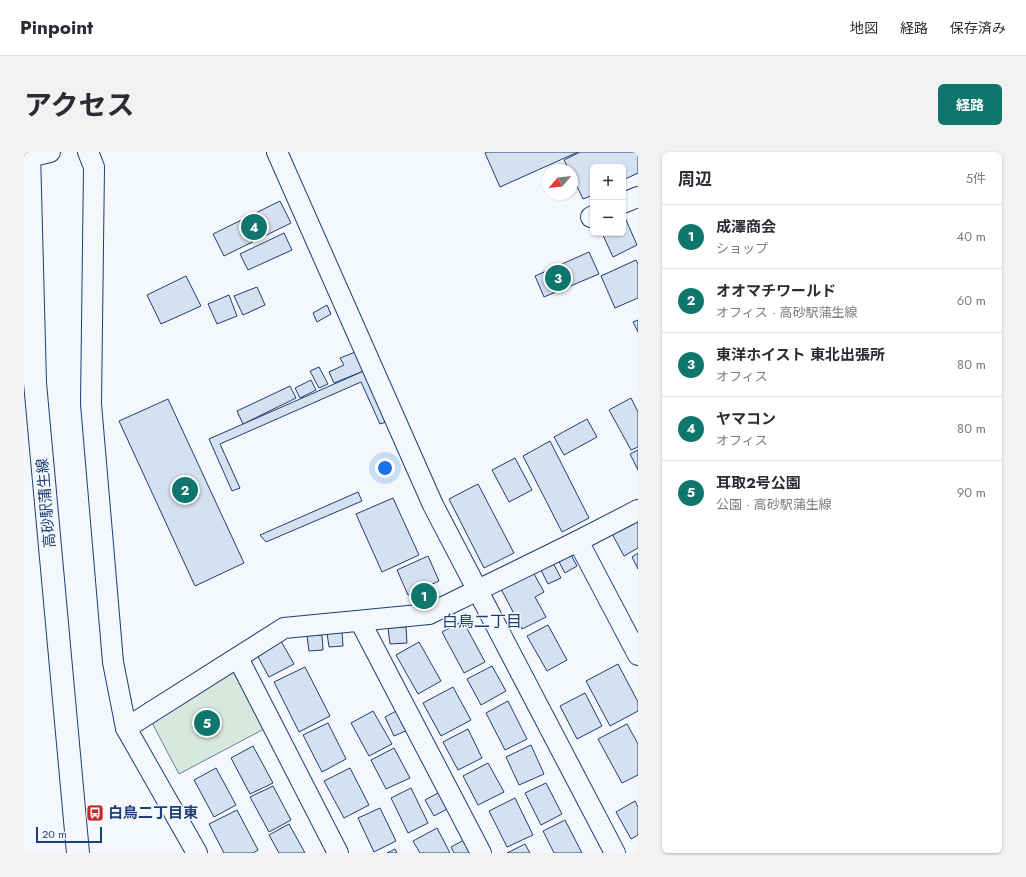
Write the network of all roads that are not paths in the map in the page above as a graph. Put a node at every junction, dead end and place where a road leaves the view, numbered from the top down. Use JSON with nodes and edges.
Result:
{"nodes":[{"id":1,"x":88,"y":152,"type":"edge"},
{"id":2,"x":277,"y":152,"type":"edge"},
{"id":3,"x":36,"y":154,"type":"edge"},
{"id":4,"x":638,"y":197,"type":"edge"},
{"id":5,"x":626,"y":202,"type":"edge"},
{"id":6,"x":638,"y":510,"type":"edge"},
{"id":7,"x":578,"y":541,"type":"junction"},
{"id":8,"x":478,"y":590,"type":"junction"},
{"id":9,"x":360,"y":621,"type":"junction"},
{"id":10,"x":638,"y":655,"type":"edge"},
{"id":11,"x":238,"y":658,"type":"junction"},
{"id":12,"x":126,"y":728,"type":"junction"},
{"id":13,"x":78,"y":853,"type":"edge"},
{"id":14,"x":197,"y":853,"type":"edge"},
{"id":15,"x":338,"y":853,"type":"edge"},
{"id":16,"x":481,"y":853,"type":"edge"},
{"id":17,"x":615,"y":853,"type":"edge"}],
"edges":[{"from":1,"to":12,"type":"street"},
{"from":2,"to":8,"type":"street"},
{"from":3,"to":13,"type":"street","name":"高砂駅蒲生線"},
{"from":4,"to":5,"type":"street"},
{"from":6,"to":7,"type":"street"},
{"from":7,"to":8,"type":"street"},
{"from":7,"to":10,"type":"street"},
{"from":8,"to":9,"type":"street"},
{"from":8,"to":17,"type":"street"},
{"from":9,"to":11,"type":"street"},
{"from":9,"to":16,"type":"street"},
{"from":11,"to":12,"type":"street"},
{"from":11,"to":15,"type":"street"},
{"from":12,"to":14,"type":"street"}]}
